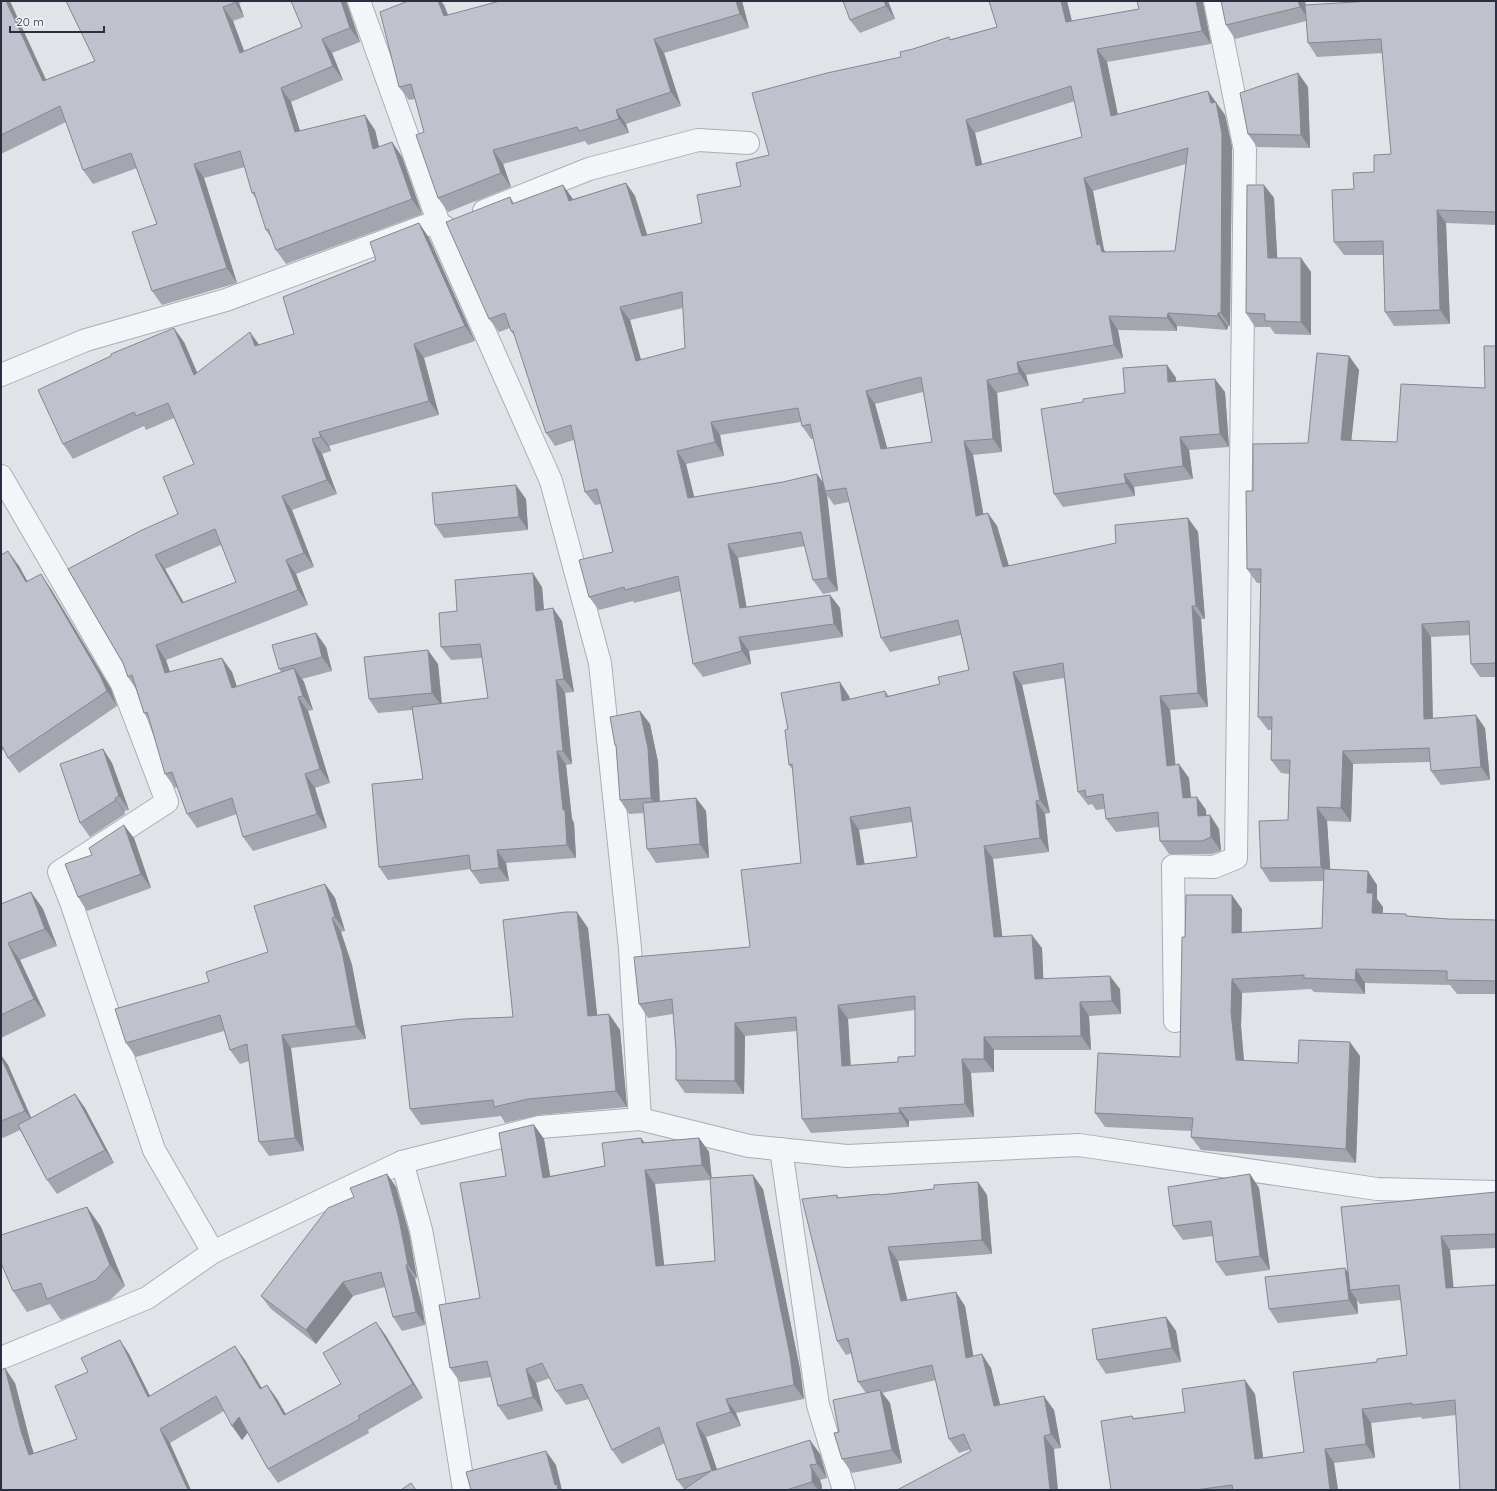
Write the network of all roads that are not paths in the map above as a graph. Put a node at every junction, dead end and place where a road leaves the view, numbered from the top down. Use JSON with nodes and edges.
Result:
{"nodes":[{"id":1,"x":359,"y":1,"type":"edge"},
{"id":2,"x":1215,"y":1,"type":"edge"},
{"id":3,"x":748,"y":143,"type":"dead end"},
{"id":4,"x":438,"y":225,"type":"junction"},
{"id":5,"x":1,"y":375,"type":"edge"},
{"id":6,"x":1,"y":476,"type":"edge"},
{"id":7,"x":1175,"y":1021,"type":"dead end"},
{"id":8,"x":640,"y":1119,"type":"junction"},
{"id":9,"x":782,"y":1149,"type":"junction"},
{"id":10,"x":402,"y":1162,"type":"junction"},
{"id":11,"x":1496,"y":1192,"type":"edge"},
{"id":12,"x":213,"y":1252,"type":"junction"},
{"id":13,"x":1,"y":1358,"type":"edge"},
{"id":14,"x":464,"y":1490,"type":"edge"},
{"id":15,"x":844,"y":1490,"type":"edge"}],
"edges":[{"from":1,"to":4,"type":"street"},
{"from":2,"to":7,"type":"street"},
{"from":3,"to":4,"type":"street"},
{"from":4,"to":5,"type":"street"},
{"from":4,"to":8,"type":"street"},
{"from":6,"to":12,"type":"street"},
{"from":8,"to":9,"type":"street"},
{"from":8,"to":10,"type":"street"},
{"from":9,"to":11,"type":"street"},
{"from":9,"to":15,"type":"street"},
{"from":10,"to":12,"type":"street"},
{"from":10,"to":14,"type":"street"},
{"from":12,"to":13,"type":"street"}]}
